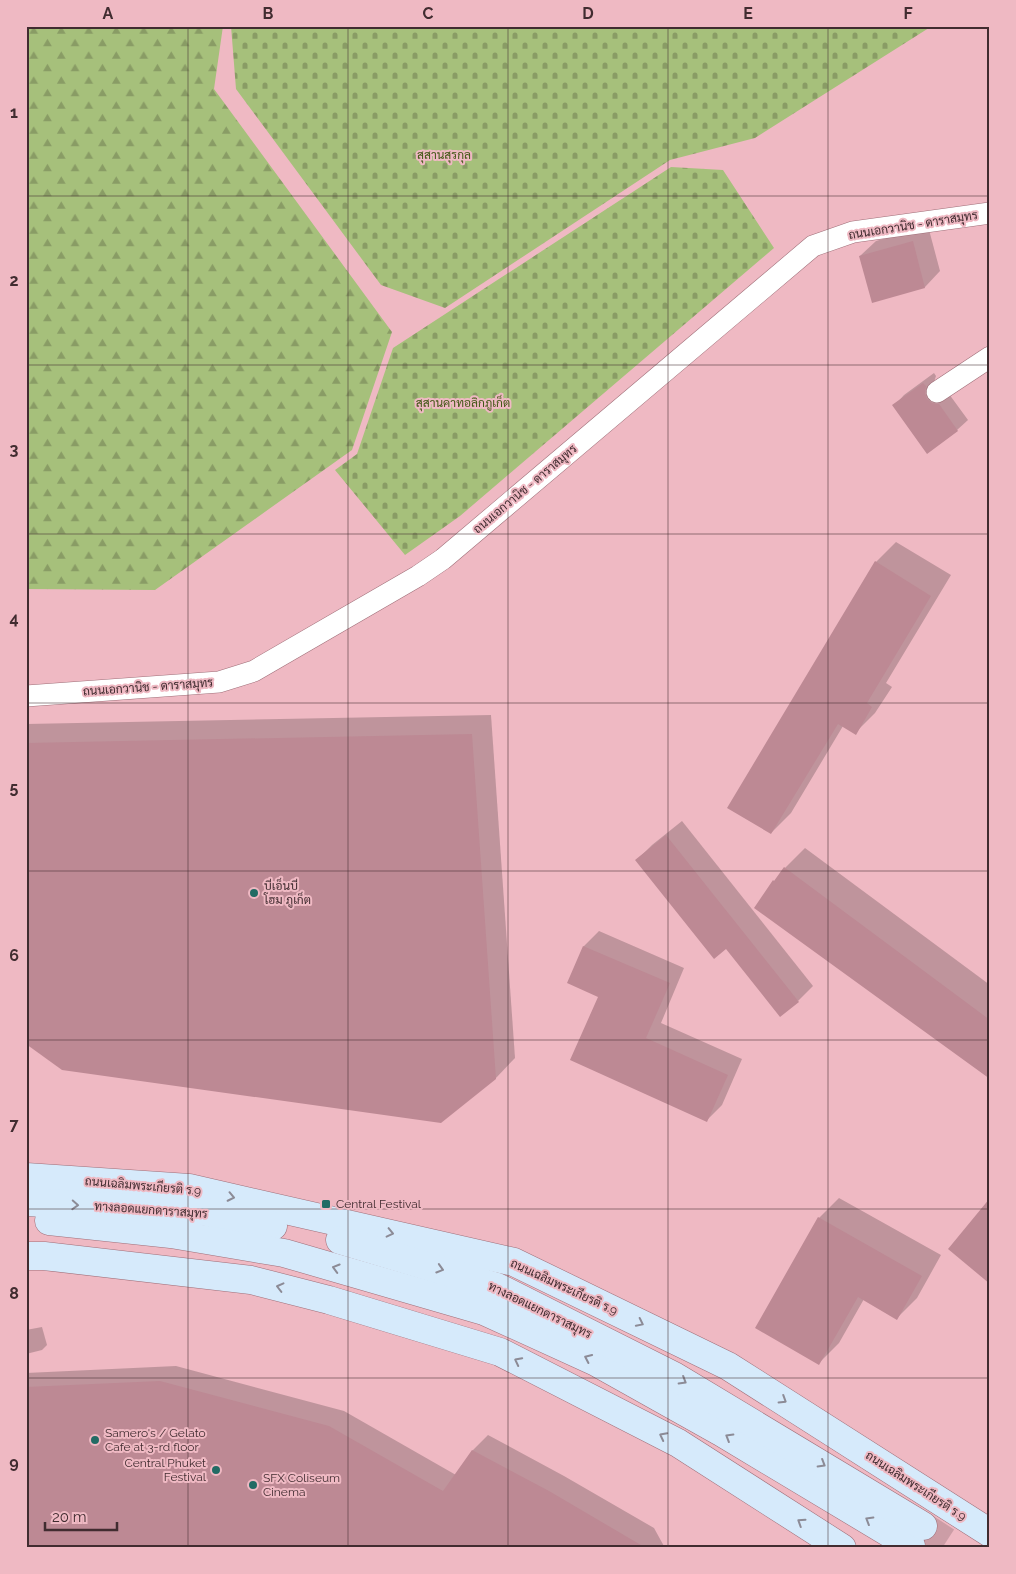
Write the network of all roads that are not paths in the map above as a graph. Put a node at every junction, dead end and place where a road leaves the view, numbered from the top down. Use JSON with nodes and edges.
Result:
{"nodes":[{"id":1,"x":990,"y":213,"type":"edge"},
{"id":2,"x":990,"y":357,"type":"edge"},
{"id":3,"x":936,"y":392,"type":"dead end"},
{"id":4,"x":26,"y":696,"type":"edge"},
{"id":5,"x":26,"y":1177,"type":"edge"},
{"id":6,"x":26,"y":1202,"type":"edge"},
{"id":7,"x":26,"y":1219,"type":"edge"},
{"id":8,"x":26,"y":1256,"type":"edge"},
{"id":9,"x":982,"y":1535,"type":"edge"},
{"id":10,"x":842,"y":1548,"type":"edge"}],
"edges":[{"from":1,"to":4,"type":"street","name":"ถนนเอกวานิช - ดาราสมุทร"},
{"from":2,"to":3,"type":"street"},
{"from":5,"to":9,"type":"main road","name":"ถนนเฉลิมพระเกียรติ ร.9","one_way":true},
{"from":6,"to":7,"type":"main road","name":"ทางลอดแยกดาราสมุทร","one_way":true},
{"from":10,"to":8,"type":"main road","one_way":true}]}
